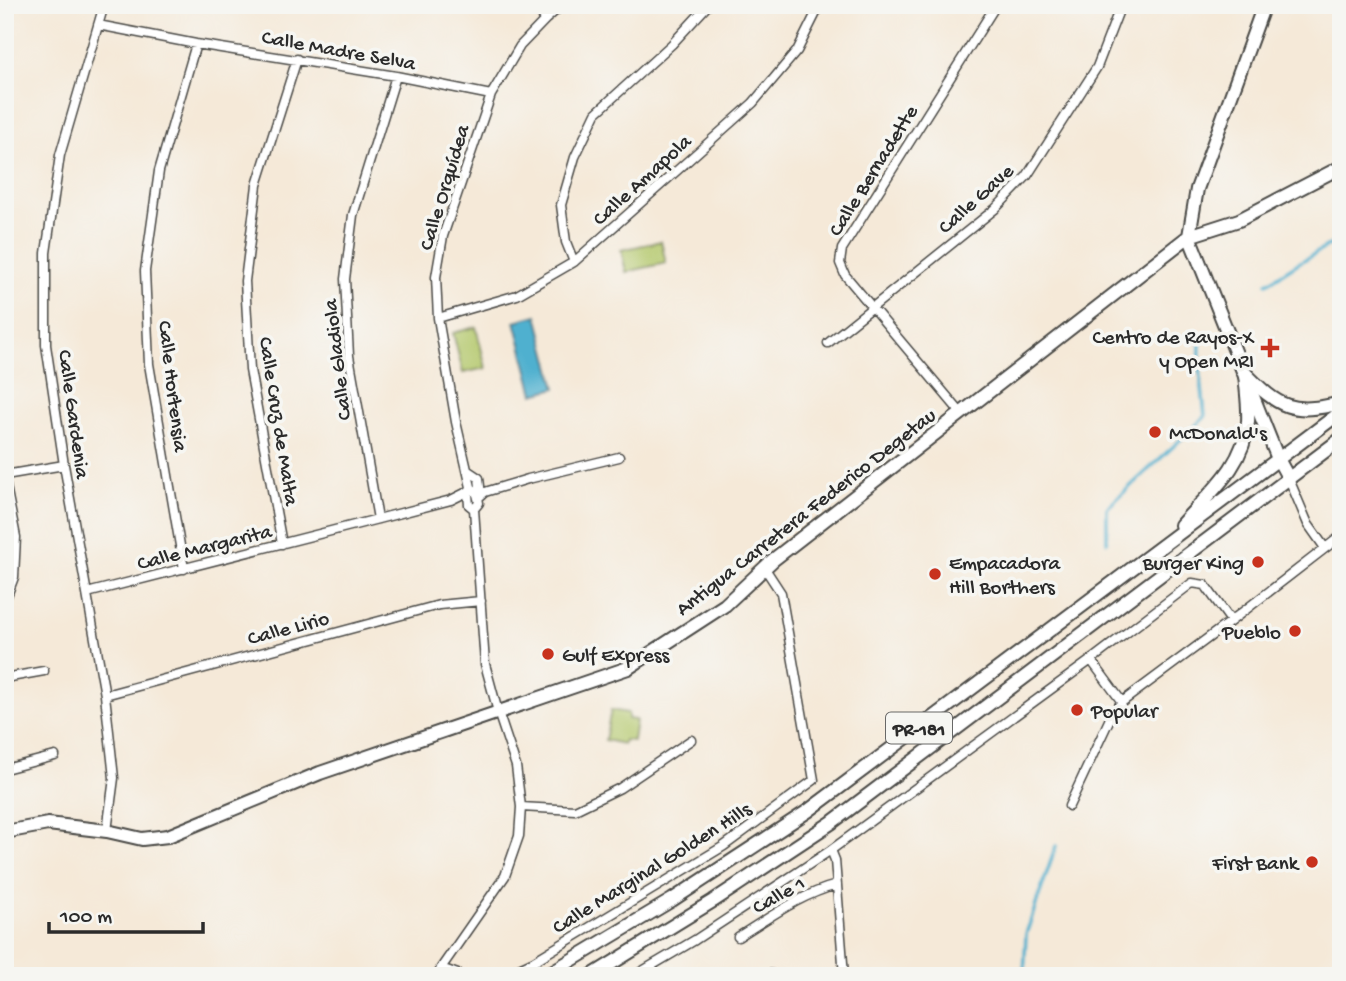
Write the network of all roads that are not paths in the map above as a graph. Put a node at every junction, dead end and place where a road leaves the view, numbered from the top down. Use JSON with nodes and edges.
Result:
{"nodes":[{"id":1,"x":104,"y":5,"type":"edge"},
{"id":2,"x":533,"y":5,"type":"edge"},
{"id":3,"x":562,"y":5,"type":"edge"},
{"id":4,"x":708,"y":5,"type":"edge"},
{"id":5,"x":820,"y":5,"type":"edge"},
{"id":6,"x":996,"y":5,"type":"edge"},
{"id":7,"x":1121,"y":5,"type":"edge"},
{"id":8,"x":1262,"y":6,"type":"edge"},
{"id":9,"x":546,"y":19,"type":"junction"},
{"id":10,"x":98,"y":25,"type":"junction"},
{"id":11,"x":196,"y":44,"type":"junction"},
{"id":12,"x":297,"y":59,"type":"junction"},
{"id":13,"x":396,"y":76,"type":"junction"},
{"id":14,"x":491,"y":95,"type":"junction"},
{"id":15,"x":1341,"y":167,"type":"edge"},
{"id":16,"x":1188,"y":236,"type":"junction"},
{"id":17,"x":575,"y":262,"type":"junction"},
{"id":18,"x":873,"y":306,"type":"junction"},
{"id":19,"x":438,"y":318,"type":"junction"},
{"id":20,"x":828,"y":343,"type":"dead end"},
{"id":21,"x":1245,"y":373,"type":"junction"},
{"id":22,"x":1341,"y":402,"type":"edge"},
{"id":23,"x":1341,"y":412,"type":"edge"},
{"id":24,"x":961,"y":413,"type":"junction"},
{"id":25,"x":1341,"y":439,"type":"edge"},
{"id":26,"x":619,"y":457,"type":"dead end"},
{"id":27,"x":1278,"y":459,"type":"junction"},
{"id":28,"x":64,"y":465,"type":"junction"},
{"id":29,"x":467,"y":470,"type":"junction"},
{"id":30,"x":5,"y":475,"type":"edge"},
{"id":31,"x":1289,"y":479,"type":"junction"},
{"id":32,"x":5,"y":481,"type":"edge"},
{"id":33,"x":470,"y":489,"type":"junction"},
{"id":34,"x":480,"y":496,"type":"junction"},
{"id":35,"x":451,"y":500,"type":"junction"},
{"id":36,"x":472,"y":507,"type":"junction"},
{"id":37,"x":378,"y":519,"type":"junction"},
{"id":38,"x":1341,"y":536,"type":"edge"},
{"id":39,"x":282,"y":544,"type":"junction"},
{"id":40,"x":1163,"y":546,"type":"junction"},
{"id":41,"x":1325,"y":548,"type":"junction"},
{"id":42,"x":764,"y":567,"type":"junction"},
{"id":43,"x":184,"y":569,"type":"junction"},
{"id":44,"x":87,"y":593,"type":"junction"},
{"id":45,"x":5,"y":601,"type":"edge"},
{"id":46,"x":481,"y":601,"type":"junction"},
{"id":47,"x":1231,"y":621,"type":"junction"},
{"id":48,"x":1091,"y":660,"type":"junction"},
{"id":49,"x":44,"y":671,"type":"dead end"},
{"id":50,"x":5,"y":678,"type":"edge"},
{"id":51,"x":105,"y":695,"type":"junction"},
{"id":52,"x":1122,"y":702,"type":"junction"},
{"id":53,"x":498,"y":712,"type":"junction"},
{"id":54,"x":691,"y":740,"type":"dead end"},
{"id":55,"x":55,"y":756,"type":"dead end"},
{"id":56,"x":5,"y":769,"type":"edge"},
{"id":57,"x":1069,"y":806,"type":"dead end"},
{"id":58,"x":521,"y":807,"type":"junction"},
{"id":59,"x":107,"y":831,"type":"junction"},
{"id":60,"x":5,"y":832,"type":"edge"},
{"id":61,"x":831,"y":850,"type":"junction"},
{"id":62,"x":837,"y":885,"type":"junction"},
{"id":63,"x":738,"y":937,"type":"dead end"},
{"id":64,"x":440,"y":972,"type":"edge"},
{"id":65,"x":757,"y":973,"type":"dead end"},
{"id":66,"x":463,"y":976,"type":"edge"},
{"id":67,"x":502,"y":976,"type":"edge"},
{"id":68,"x":545,"y":976,"type":"edge"},
{"id":69,"x":591,"y":976,"type":"edge"},
{"id":70,"x":634,"y":976,"type":"edge"},
{"id":71,"x":792,"y":976,"type":"edge"},
{"id":72,"x":844,"y":976,"type":"edge"}],
"edges":[{"from":1,"to":10,"type":"street","name":"Calle Gardenia"},
{"from":2,"to":9,"type":"street"},
{"from":3,"to":9,"type":"street","name":"Calle Orquídea"},
{"from":4,"to":17,"type":"street"},
{"from":5,"to":17,"type":"street","name":"Calle Amapola"},
{"from":6,"to":18,"type":"street","name":"Calle Bernadette"},
{"from":7,"to":18,"type":"street","name":"Calle Gave"},
{"from":8,"to":16,"type":"main road"},
{"from":9,"to":14,"type":"street","name":"Calle Orquídea"},
{"from":10,"to":11,"type":"street","name":"Calle Madre Selva"},
{"from":10,"to":28,"type":"street","name":"Calle Gardenia"},
{"from":11,"to":12,"type":"street","name":"Calle Madre Selva"},
{"from":11,"to":43,"type":"street","name":"Calle Hortensia"},
{"from":12,"to":13,"type":"street","name":"Calle Madre Selva"},
{"from":12,"to":39,"type":"street","name":"Calle Cruz de Malta"},
{"from":13,"to":14,"type":"street","name":"Calle Madre Selva"},
{"from":13,"to":37,"type":"street","name":"Calle Gladiola"},
{"from":14,"to":19,"type":"street","name":"Calle Orquídea"},
{"from":15,"to":16,"type":"main road","name":"Antigua Carretera Federico Degetau"},
{"from":16,"to":21,"type":"main road"},
{"from":16,"to":24,"type":"main road","name":"Antigua Carretera Federico Degetau"},
{"from":17,"to":19,"type":"street","name":"Calle Amapola"},
{"from":18,"to":20,"type":"street","name":"Calle Gave"},
{"from":18,"to":24,"type":"street","name":"Calle Bernadette"},
{"from":19,"to":29,"type":"street","name":"Calle Orquídea"},
{"from":21,"to":22,"type":"main road"},
{"from":21,"to":27,"type":"main road"},
{"from":21,"to":40,"type":"main road"},
{"from":23,"to":27,"type":"main road","number":"PR-181"},
{"from":24,"to":42,"type":"main road","name":"Antigua Carretera Federico Degetau"},
{"from":25,"to":31,"type":"main road","number":"PR-181"},
{"from":26,"to":34,"type":"street"},
{"from":27,"to":31,"type":"main road"},
{"from":27,"to":40,"type":"main road","number":"PR-181"},
{"from":28,"to":30,"type":"street"},
{"from":28,"to":44,"type":"street","name":"Calle Gardenia"},
{"from":29,"to":33,"type":"street","name":"Calle Orquídea"},
{"from":29,"to":34,"type":"street"},
{"from":31,"to":41,"type":"street"},
{"from":31,"to":69,"type":"main road","number":"PR-181"},
{"from":32,"to":45,"type":"street"},
{"from":33,"to":34,"type":"street"},
{"from":33,"to":35,"type":"street","name":"Calle Margarita"},
{"from":33,"to":36,"type":"street"},
{"from":34,"to":36,"type":"street"},
{"from":35,"to":36,"type":"street"},
{"from":35,"to":37,"type":"street","name":"Calle Margarita"},
{"from":36,"to":46,"type":"street"},
{"from":37,"to":39,"type":"street","name":"Calle Margarita"},
{"from":38,"to":41,"type":"street"},
{"from":39,"to":43,"type":"street","name":"Calle Margarita"},
{"from":40,"to":68,"type":"main road","number":"PR-181"},
{"from":41,"to":47,"type":"street"},
{"from":42,"to":53,"type":"main road","name":"Antigua Carretera Federico Degetau"},
{"from":42,"to":67,"type":"street","name":"Calle Marginal Golden Hills"},
{"from":43,"to":44,"type":"street","name":"Calle Margarita"},
{"from":44,"to":51,"type":"street","name":"Calle Gardenia"},
{"from":46,"to":51,"type":"street","name":"Calle Lirio"},
{"from":46,"to":53,"type":"street"},
{"from":47,"to":48,"type":"street"},
{"from":47,"to":52,"type":"street"},
{"from":48,"to":52,"type":"street"},
{"from":48,"to":61,"type":"street"},
{"from":49,"to":50,"type":"street"},
{"from":51,"to":59,"type":"street","name":"Calle Gardenia"},
{"from":52,"to":57,"type":"street"},
{"from":53,"to":58,"type":"street"},
{"from":53,"to":59,"type":"main road","name":"Antigua Carretera Federico Degetau"},
{"from":54,"to":58,"type":"street"},
{"from":55,"to":56,"type":"street"},
{"from":58,"to":64,"type":"street"},
{"from":59,"to":60,"type":"main road","name":"Antigua Carretera Federico Degetau"},
{"from":61,"to":62,"type":"street"},
{"from":61,"to":70,"type":"street"},
{"from":62,"to":63,"type":"street","name":"Calle 1"},
{"from":62,"to":72,"type":"street"},
{"from":64,"to":66,"type":"street"},
{"from":65,"to":71,"type":"street"}]}
